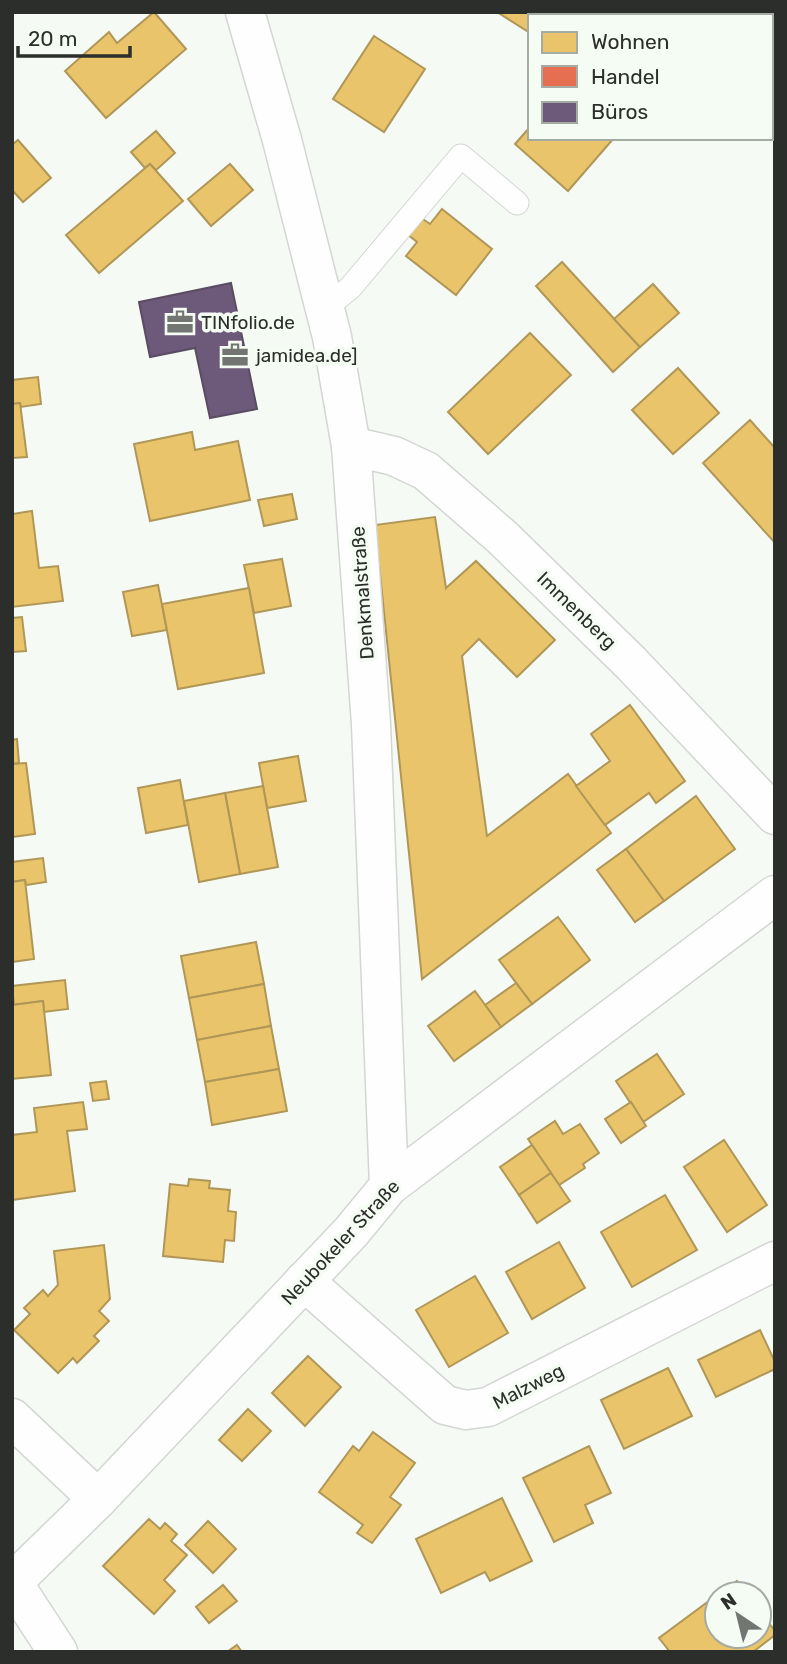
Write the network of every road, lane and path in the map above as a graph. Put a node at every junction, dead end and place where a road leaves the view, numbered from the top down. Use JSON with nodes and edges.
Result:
{"nodes":[{"id":1,"x":245,"y":12,"type":"edge"},
{"id":2,"x":517,"y":203,"type":"dead end"},
{"id":3,"x":325,"y":308,"type":"junction"},
{"id":4,"x":351,"y":446,"type":"junction"},
{"id":5,"x":775,"y":815,"type":"edge"},
{"id":6,"x":775,"y":895,"type":"edge"},
{"id":7,"x":389,"y":1186,"type":"junction"},
{"id":8,"x":775,"y":1261,"type":"edge"},
{"id":9,"x":304,"y":1281,"type":"junction"},
{"id":10,"x":12,"y":1418,"type":"edge"},
{"id":11,"x":98,"y":1499,"type":"junction"},
{"id":12,"x":13,"y":1583,"type":"edge"},
{"id":13,"x":58,"y":1652,"type":"edge"}],
"edges":[{"from":1,"to":3,"type":"street","name":"Denkmalstraße"},
{"from":2,"to":3,"type":"lane"},
{"from":3,"to":4,"type":"street","name":"Denkmalstraße"},
{"from":4,"to":5,"type":"street","name":"Immenberg"},
{"from":4,"to":7,"type":"street","name":"Denkmalstraße"},
{"from":6,"to":7,"type":"street","name":"Neubokeler Straße"},
{"from":7,"to":9,"type":"street","name":"Neubokeler Straße"},
{"from":8,"to":9,"type":"street","name":"Malzweg"},
{"from":9,"to":11,"type":"street","name":"Neubokeler Straße"},
{"from":10,"to":11,"type":"street"},
{"from":11,"to":12,"type":"street","name":"Neubokeler Straße"},
{"from":12,"to":13,"type":"street"}]}
